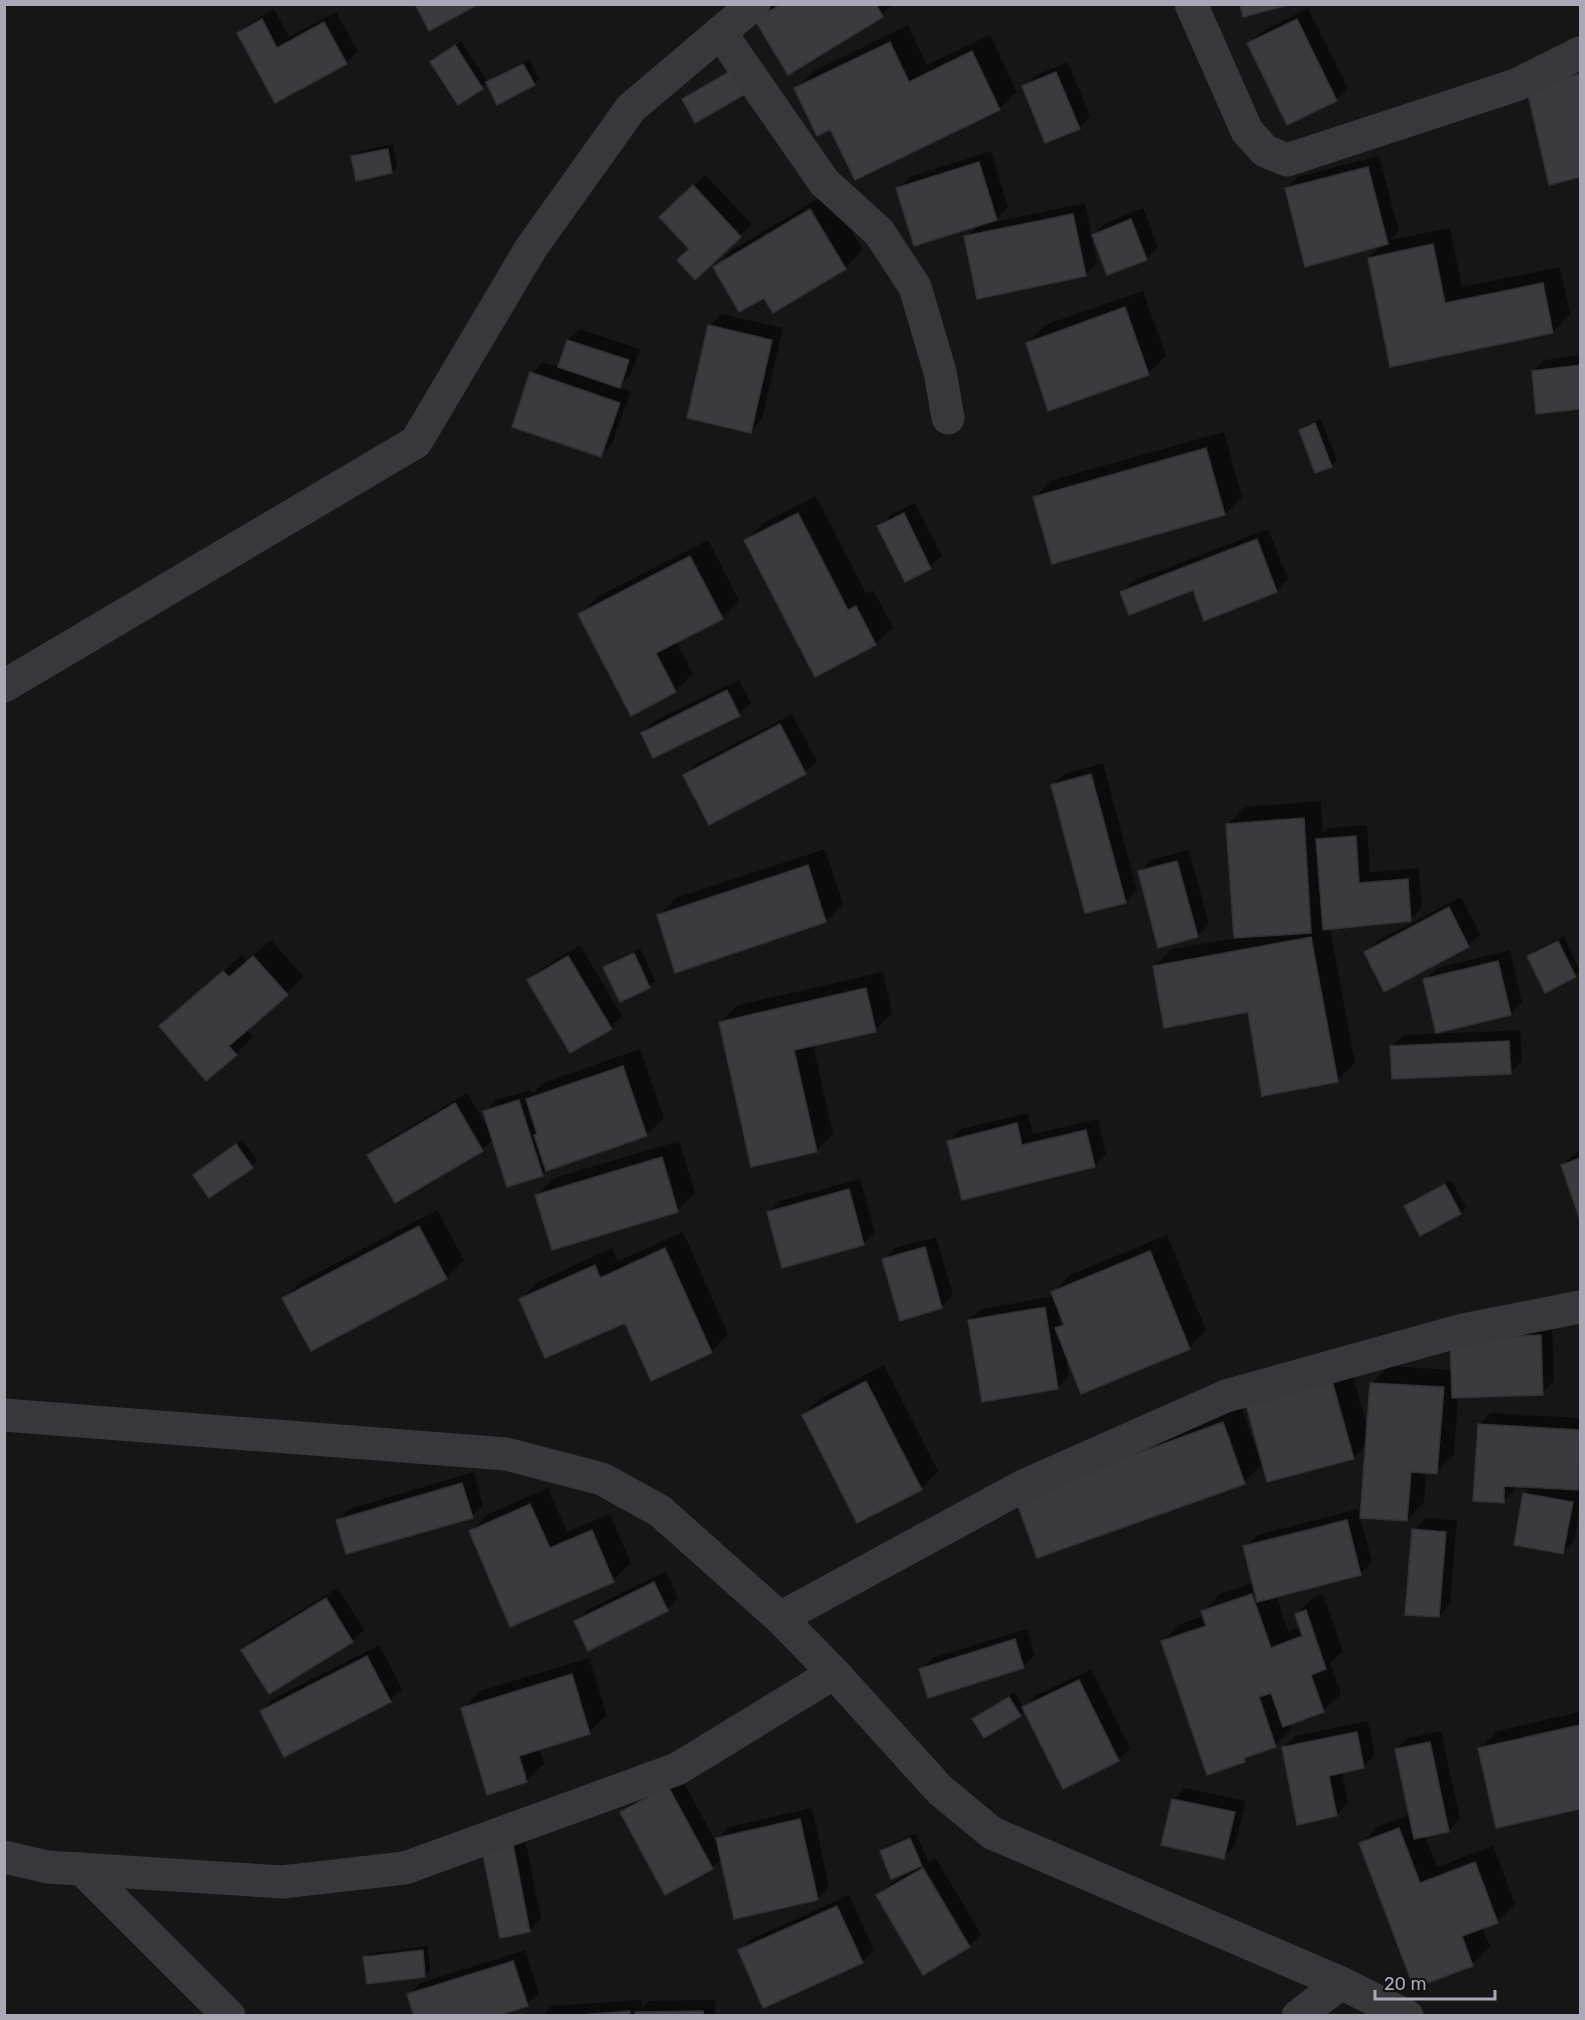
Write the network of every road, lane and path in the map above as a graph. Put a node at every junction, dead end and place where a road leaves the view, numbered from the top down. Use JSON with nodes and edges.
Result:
{"nodes":[{"id":1,"x":754,"y":4,"type":"edge"},
{"id":2,"x":1191,"y":4,"type":"edge"},
{"id":3,"x":720,"y":32,"type":"junction"},
{"id":4,"x":1581,"y":53,"type":"edge"},
{"id":5,"x":948,"y":418,"type":"dead end"},
{"id":6,"x":4,"y":686,"type":"edge"},
{"id":7,"x":1581,"y":1307,"type":"edge"},
{"id":8,"x":4,"y":1416,"type":"edge"},
{"id":9,"x":780,"y":1618,"type":"junction"},
{"id":10,"x":834,"y":1673,"type":"junction"},
{"id":11,"x":4,"y":1857,"type":"edge"},
{"id":12,"x":82,"y":1869,"type":"junction"},
{"id":13,"x":1341,"y":1983,"type":"junction"},
{"id":14,"x":229,"y":2016,"type":"edge"},
{"id":15,"x":1298,"y":2016,"type":"edge"},
{"id":16,"x":1407,"y":2016,"type":"edge"}],
"edges":[{"from":1,"to":3,"type":"street"},
{"from":2,"to":4,"type":"street"},
{"from":3,"to":5,"type":"street"},
{"from":3,"to":6,"type":"street"},
{"from":7,"to":9,"type":"street"},
{"from":8,"to":9,"type":"street"},
{"from":9,"to":10,"type":"street"},
{"from":10,"to":12,"type":"street"},
{"from":10,"to":13,"type":"street"},
{"from":11,"to":12,"type":"street"},
{"from":12,"to":14,"type":"street"},
{"from":13,"to":15,"type":"street"},
{"from":13,"to":16,"type":"street"}]}
